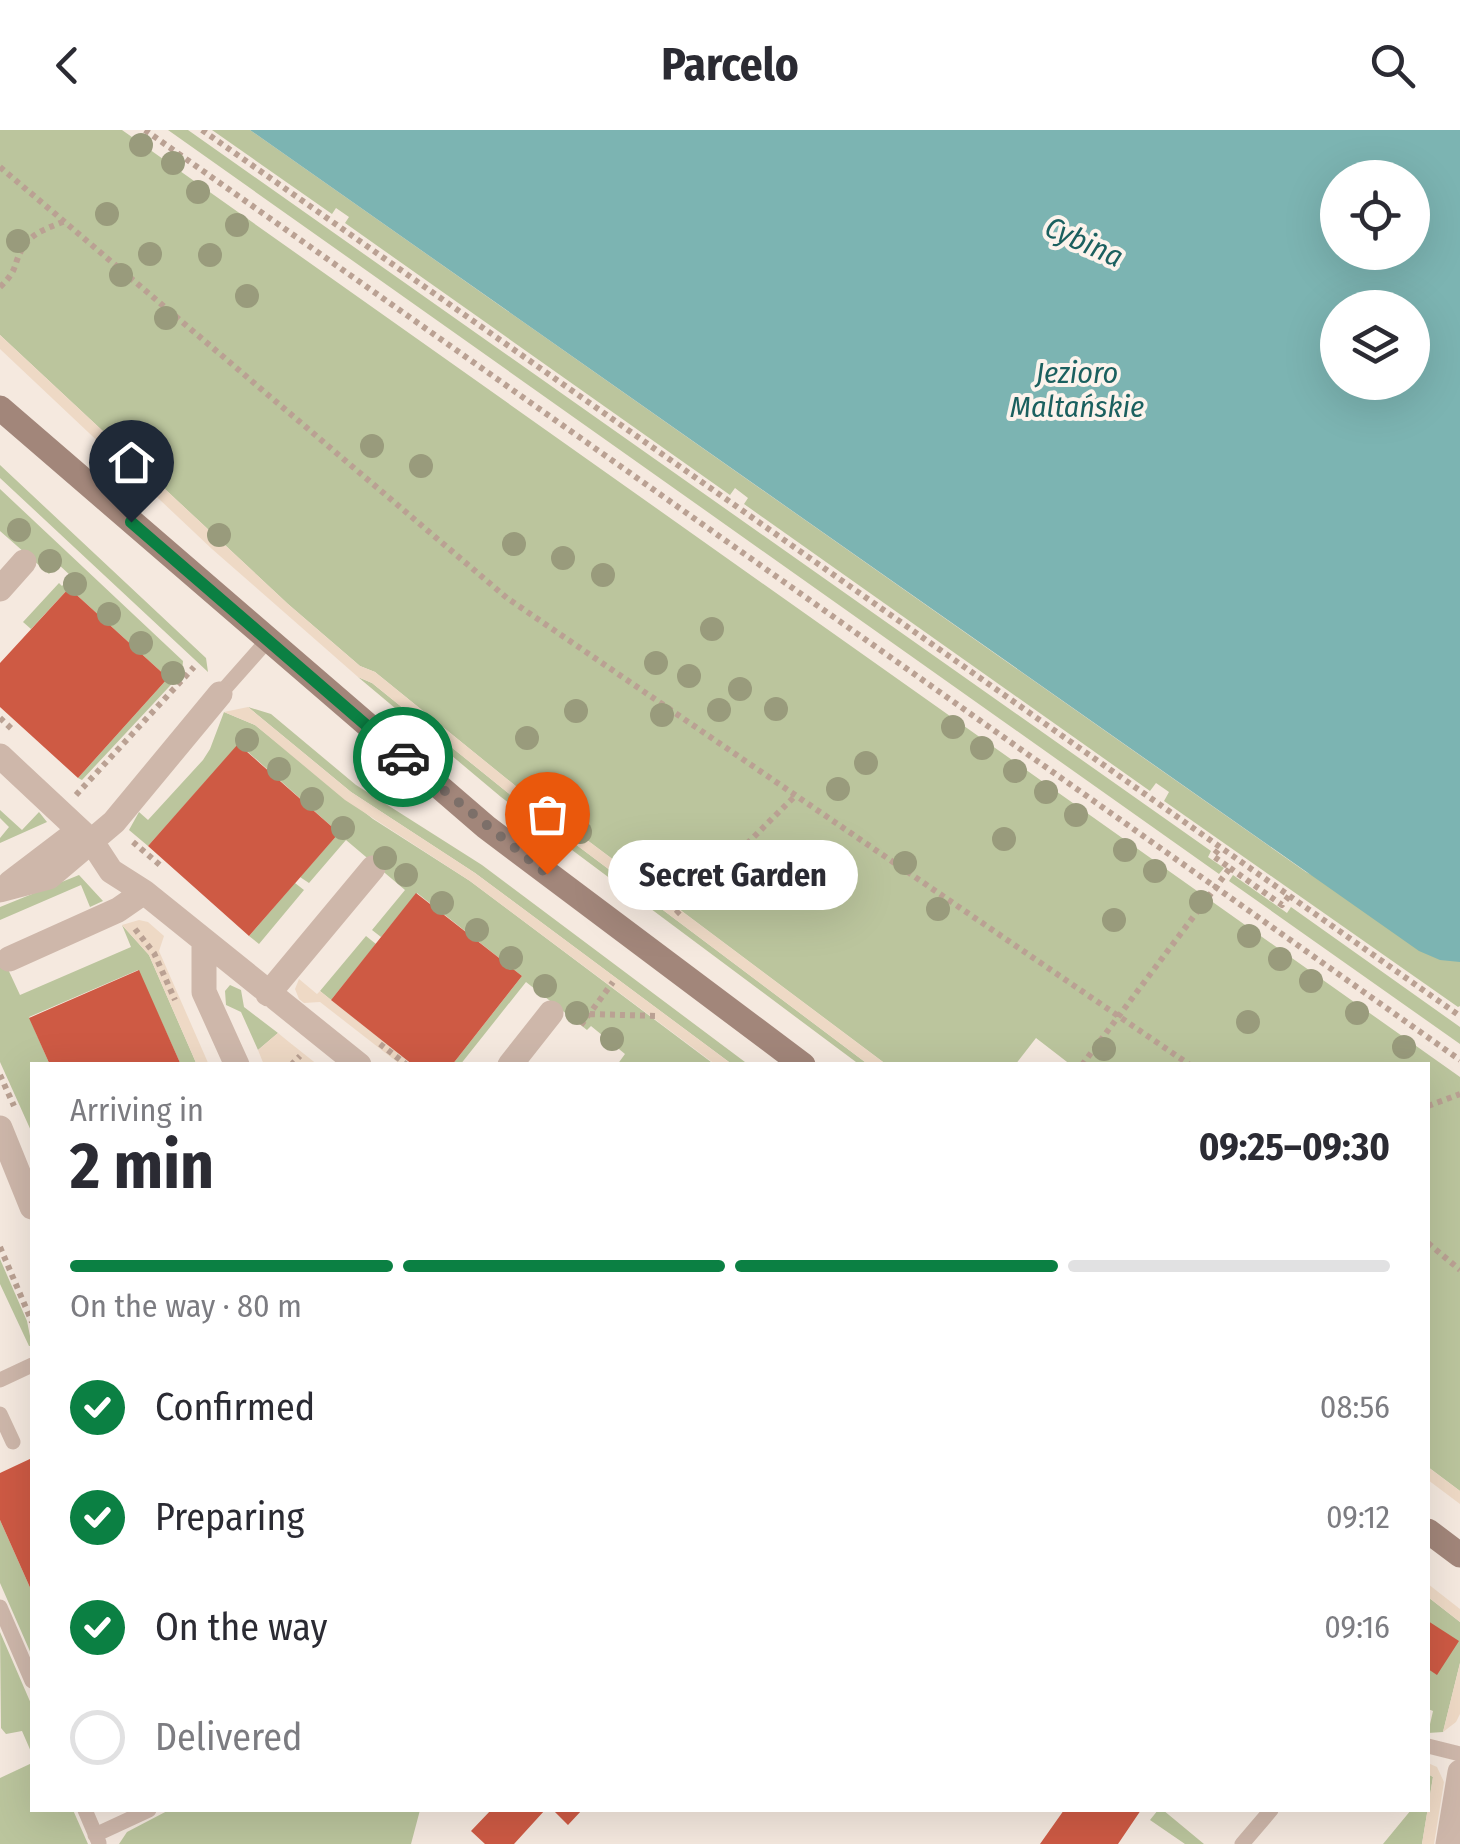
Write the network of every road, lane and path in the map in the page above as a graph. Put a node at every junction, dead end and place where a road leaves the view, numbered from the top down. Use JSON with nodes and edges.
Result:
{"nodes":[{"id":1,"x":145,"y":130,"type":"edge"},
{"id":2,"x":202,"y":130,"type":"edge"},
{"id":3,"x":0,"y":166,"type":"edge"},
{"id":4,"x":65,"y":222,"type":"junction"},
{"id":5,"x":0,"y":287,"type":"edge"},
{"id":6,"x":0,"y":408,"type":"edge"},
{"id":7,"x":24,"y":562,"type":"dead end"},
{"id":8,"x":0,"y":589,"type":"edge"},
{"id":9,"x":268,"y":641,"type":"junction"},
{"id":10,"x":194,"y":667,"type":"dead end"},
{"id":11,"x":220,"y":694,"type":"joint"},
{"id":12,"x":0,"y":756,"type":"edge"},
{"id":13,"x":80,"y":791,"type":"dead end"},
{"id":14,"x":795,"y":796,"type":"junction"},
{"id":15,"x":97,"y":826,"type":"junction"},
{"id":16,"x":1220,"y":848,"type":"junction"},
{"id":17,"x":373,"y":868,"type":"dead end"},
{"id":18,"x":1230,"y":868,"type":"junction"},
{"id":19,"x":1,"y":888,"type":"edge"},
{"id":20,"x":1216,"y":888,"type":"junction"},
{"id":21,"x":144,"y":892,"type":"junction"},
{"id":22,"x":1289,"y":896,"type":"junction"},
{"id":23,"x":118,"y":910,"type":"junction"},
{"id":24,"x":676,"y":914,"type":"dead end"},
{"id":25,"x":204,"y":943,"type":"junction"},
{"id":26,"x":9,"y":960,"type":"dead end"},
{"id":27,"x":613,"y":982,"type":"dead end"},
{"id":28,"x":268,"y":994,"type":"junction"},
{"id":29,"x":551,"y":1013,"type":"dead end"},
{"id":30,"x":590,"y":1014,"type":"junction"},
{"id":31,"x":658,"y":1016,"type":"dead end"},
{"id":32,"x":1118,"y":1016,"type":"junction"},
{"id":33,"x":1460,"y":1016,"type":"edge"},
{"id":34,"x":182,"y":1017,"type":"dead end"},
{"id":35,"x":581,"y":1025,"type":"dead end"},
{"id":36,"x":300,"y":1056,"type":"dead end"},
{"id":37,"x":1460,"y":1060,"type":"edge"},
{"id":38,"x":236,"y":1062,"type":"edge"},
{"id":39,"x":295,"y":1062,"type":"edge"},
{"id":40,"x":355,"y":1062,"type":"edge"},
{"id":41,"x":512,"y":1062,"type":"edge"},
{"id":42,"x":799,"y":1062,"type":"edge"},
{"id":43,"x":1084,"y":1062,"type":"edge"},
{"id":44,"x":1186,"y":1062,"type":"edge"},
{"id":45,"x":1460,"y":1094,"type":"edge"},
{"id":46,"x":1430,"y":1105,"type":"edge"},
{"id":47,"x":0,"y":1128,"type":"edge"},
{"id":48,"x":30,"y":1202,"type":"edge"},
{"id":49,"x":1430,"y":1245,"type":"edge"},
{"id":50,"x":0,"y":1247,"type":"edge"},
{"id":51,"x":1460,"y":1270,"type":"edge"},
{"id":52,"x":30,"y":1317,"type":"edge"},
{"id":53,"x":30,"y":1366,"type":"edge"},
{"id":54,"x":0,"y":1380,"type":"edge"},
{"id":55,"x":0,"y":1414,"type":"edge"},
{"id":56,"x":13,"y":1442,"type":"dead end"},
{"id":57,"x":1430,"y":1532,"type":"edge"},
{"id":58,"x":1460,"y":1555,"type":"edge"},
{"id":59,"x":0,"y":1607,"type":"edge"},
{"id":60,"x":30,"y":1676,"type":"edge"},
{"id":61,"x":1430,"y":1746,"type":"edge"},
{"id":62,"x":1460,"y":1754,"type":"edge"},
{"id":63,"x":1460,"y":1772,"type":"edge"},
{"id":64,"x":86,"y":1812,"type":"edge"},
{"id":65,"x":145,"y":1812,"type":"edge"},
{"id":66,"x":1268,"y":1812,"type":"edge"},
{"id":67,"x":97,"y":1840,"type":"edge"},
{"id":68,"x":1242,"y":1844,"type":"edge"},
{"id":69,"x":1448,"y":1844,"type":"edge"}],
"edges":[{"from":1,"to":20,"type":"path"},
{"from":2,"to":16,"type":"path"},
{"from":3,"to":4,"type":"path"},
{"from":4,"to":5,"type":"path"},
{"from":4,"to":14,"type":"path"},
{"from":6,"to":9,"type":"street"},
{"from":7,"to":8,"type":"street"},
{"from":9,"to":11,"type":"lane"},
{"from":9,"to":42,"type":"street"},
{"from":10,"to":13,"type":"path"},
{"from":11,"to":15,"type":"street"},
{"from":12,"to":15,"type":"street"},
{"from":14,"to":24,"type":"path"},
{"from":14,"to":32,"type":"path"},
{"from":15,"to":19,"type":"street"},
{"from":15,"to":21,"type":"street"},
{"from":16,"to":18,"type":"path"},
{"from":16,"to":22,"type":"path"},
{"from":17,"to":28,"type":"street"},
{"from":18,"to":20,"type":"path"},
{"from":18,"to":22,"type":"path"},
{"from":20,"to":32,"type":"path"},
{"from":20,"to":37,"type":"path"},
{"from":21,"to":23,"type":"street"},
{"from":21,"to":25,"type":"street"},
{"from":22,"to":33,"type":"path"},
{"from":23,"to":26,"type":"street"},
{"from":23,"to":34,"type":"path"},
{"from":25,"to":28,"type":"street"},
{"from":25,"to":38,"type":"street"},
{"from":27,"to":30,"type":"path"},
{"from":28,"to":40,"type":"street"},
{"from":29,"to":41,"type":"street"},
{"from":30,"to":31,"type":"path"},
{"from":30,"to":35,"type":"path"},
{"from":32,"to":43,"type":"path"},
{"from":32,"to":44,"type":"path"},
{"from":36,"to":39,"type":"path"},
{"from":45,"to":46,"type":"path"},
{"from":47,"to":48,"type":"street"},
{"from":49,"to":51,"type":"path"},
{"from":50,"to":52,"type":"path"},
{"from":53,"to":54,"type":"lane"},
{"from":55,"to":56,"type":"lane"},
{"from":57,"to":58,"type":"street"},
{"from":59,"to":60,"type":"lane"},
{"from":61,"to":62,"type":"lane"},
{"from":63,"to":69,"type":"street"},
{"from":64,"to":67,"type":"lane"},
{"from":65,"to":67,"type":"lane"},
{"from":66,"to":68,"type":"lane"}]}
